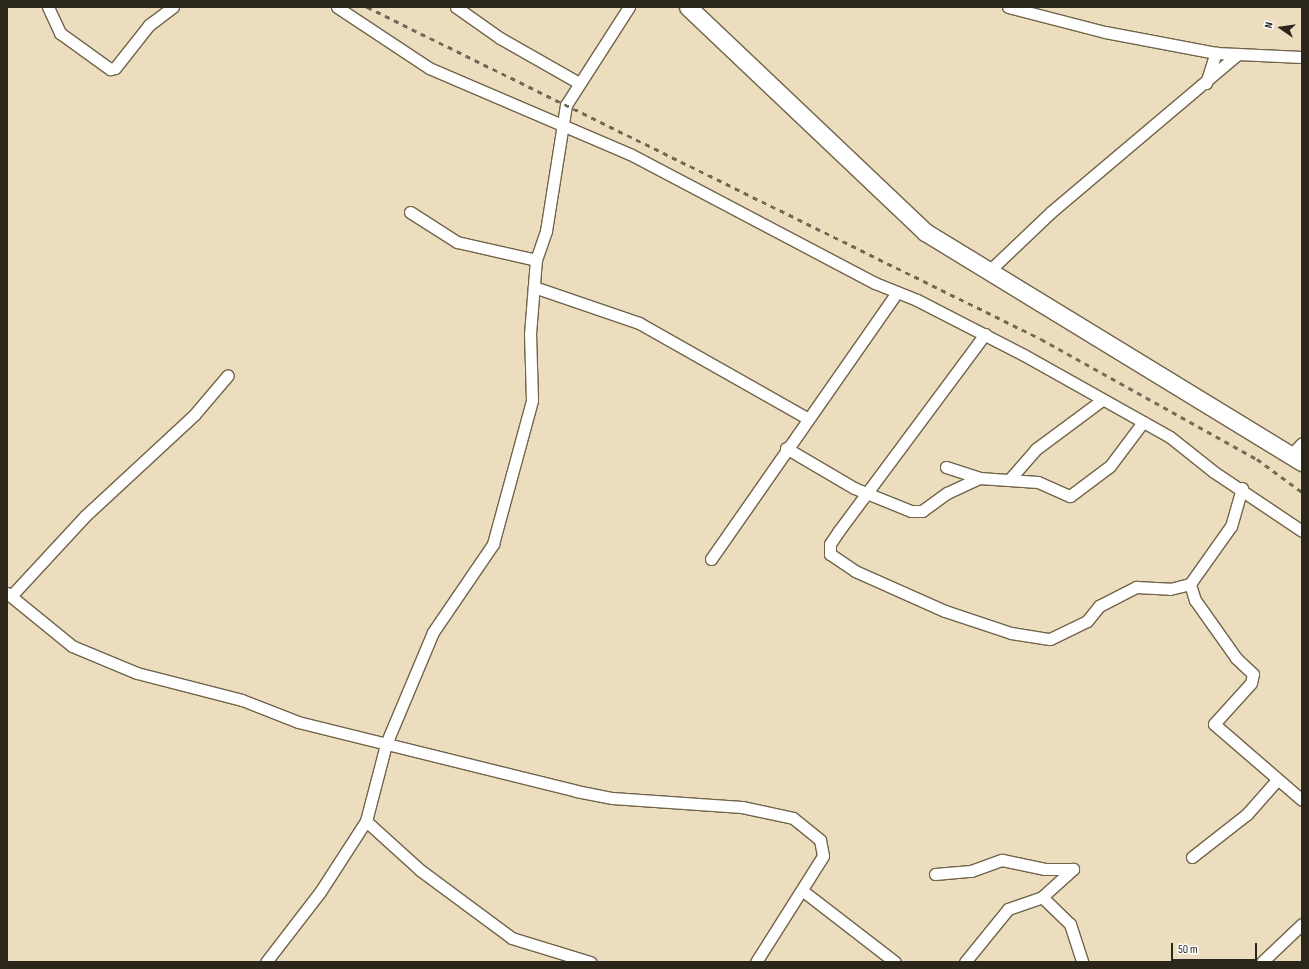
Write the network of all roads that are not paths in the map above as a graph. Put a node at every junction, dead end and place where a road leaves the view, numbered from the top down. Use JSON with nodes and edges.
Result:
{"nodes":[{"id":1,"x":48,"y":7,"type":"edge"},
{"id":2,"x":173,"y":7,"type":"edge"},
{"id":3,"x":337,"y":7,"type":"edge"},
{"id":4,"x":456,"y":7,"type":"edge"},
{"id":5,"x":629,"y":7,"type":"edge"},
{"id":6,"x":688,"y":7,"type":"edge"},
{"id":7,"x":1008,"y":7,"type":"edge"},
{"id":8,"x":1216,"y":53,"type":"junction"},
{"id":9,"x":1238,"y":54,"type":"junction"},
{"id":10,"x":1302,"y":57,"type":"edge"},
{"id":11,"x":579,"y":83,"type":"junction"},
{"id":12,"x":1206,"y":83,"type":"junction"},
{"id":13,"x":561,"y":126,"type":"junction"},
{"id":14,"x":410,"y":212,"type":"dead end"},
{"id":15,"x":536,"y":260,"type":"junction"},
{"id":16,"x":989,"y":271,"type":"junction"},
{"id":17,"x":534,"y":287,"type":"junction"},
{"id":18,"x":897,"y":292,"type":"junction"},
{"id":19,"x":985,"y":334,"type":"junction"},
{"id":20,"x":228,"y":375,"type":"dead end"},
{"id":21,"x":1102,"y":400,"type":"junction"},
{"id":22,"x":807,"y":418,"type":"junction"},
{"id":23,"x":1143,"y":422,"type":"junction"},
{"id":24,"x":786,"y":448,"type":"junction"},
{"id":25,"x":1298,"y":453,"type":"edge"},
{"id":26,"x":946,"y":467,"type":"dead end"},
{"id":27,"x":978,"y":478,"type":"junction"},
{"id":28,"x":1009,"y":480,"type":"junction"},
{"id":29,"x":1242,"y":488,"type":"junction"},
{"id":30,"x":867,"y":492,"type":"junction"},
{"id":31,"x":1302,"y":531,"type":"edge"},
{"id":32,"x":711,"y":559,"type":"dead end"},
{"id":33,"x":1190,"y":584,"type":"junction"},
{"id":34,"x":9,"y":595,"type":"edge"},
{"id":35,"x":386,"y":744,"type":"junction"},
{"id":36,"x":1277,"y":780,"type":"junction"},
{"id":37,"x":1302,"y":800,"type":"edge"},
{"id":38,"x":366,"y":821,"type":"junction"},
{"id":39,"x":1192,"y":857,"type":"dead end"},
{"id":40,"x":935,"y":874,"type":"dead end"},
{"id":41,"x":803,"y":891,"type":"junction"},
{"id":42,"x":1042,"y":897,"type":"junction"},
{"id":43,"x":1302,"y":924,"type":"edge"},
{"id":44,"x":266,"y":962,"type":"edge"},
{"id":45,"x":590,"y":962,"type":"edge"},
{"id":46,"x":756,"y":962,"type":"edge"},
{"id":47,"x":895,"y":962,"type":"edge"},
{"id":48,"x":965,"y":962,"type":"edge"},
{"id":49,"x":1082,"y":962,"type":"edge"},
{"id":50,"x":1262,"y":962,"type":"edge"}],
"edges":[{"from":1,"to":2,"type":"street"},
{"from":3,"to":13,"type":"street"},
{"from":4,"to":11,"type":"street"},
{"from":5,"to":11,"type":"street"},
{"from":6,"to":16,"type":"main road"},
{"from":7,"to":8,"type":"street"},
{"from":8,"to":9,"type":"street"},
{"from":8,"to":12,"type":"street"},
{"from":9,"to":10,"type":"street"},
{"from":9,"to":12,"type":"street"},
{"from":11,"to":13,"type":"street"},
{"from":12,"to":16,"type":"street"},
{"from":13,"to":15,"type":"street"},
{"from":13,"to":18,"type":"street"},
{"from":14,"to":15,"type":"street"},
{"from":15,"to":17,"type":"street"},
{"from":16,"to":25,"type":"main road"},
{"from":17,"to":22,"type":"street"},
{"from":17,"to":35,"type":"street"},
{"from":18,"to":19,"type":"street"},
{"from":18,"to":22,"type":"street"},
{"from":19,"to":21,"type":"street"},
{"from":19,"to":30,"type":"street"},
{"from":20,"to":34,"type":"street"},
{"from":21,"to":23,"type":"street"},
{"from":21,"to":28,"type":"street"},
{"from":22,"to":24,"type":"street"},
{"from":23,"to":28,"type":"street"},
{"from":23,"to":29,"type":"street"},
{"from":24,"to":30,"type":"street"},
{"from":24,"to":32,"type":"street"},
{"from":26,"to":27,"type":"street"},
{"from":27,"to":28,"type":"street"},
{"from":27,"to":30,"type":"street"},
{"from":29,"to":31,"type":"street"},
{"from":29,"to":33,"type":"street"},
{"from":30,"to":33,"type":"street"},
{"from":33,"to":36,"type":"street"},
{"from":34,"to":35,"type":"street"},
{"from":35,"to":38,"type":"street"},
{"from":35,"to":41,"type":"street"},
{"from":36,"to":37,"type":"street"},
{"from":36,"to":39,"type":"street"},
{"from":38,"to":44,"type":"street"},
{"from":38,"to":45,"type":"street"},
{"from":40,"to":42,"type":"street"},
{"from":41,"to":46,"type":"street"},
{"from":41,"to":47,"type":"street"},
{"from":42,"to":48,"type":"street"},
{"from":42,"to":49,"type":"street"},
{"from":43,"to":50,"type":"street"}]}
